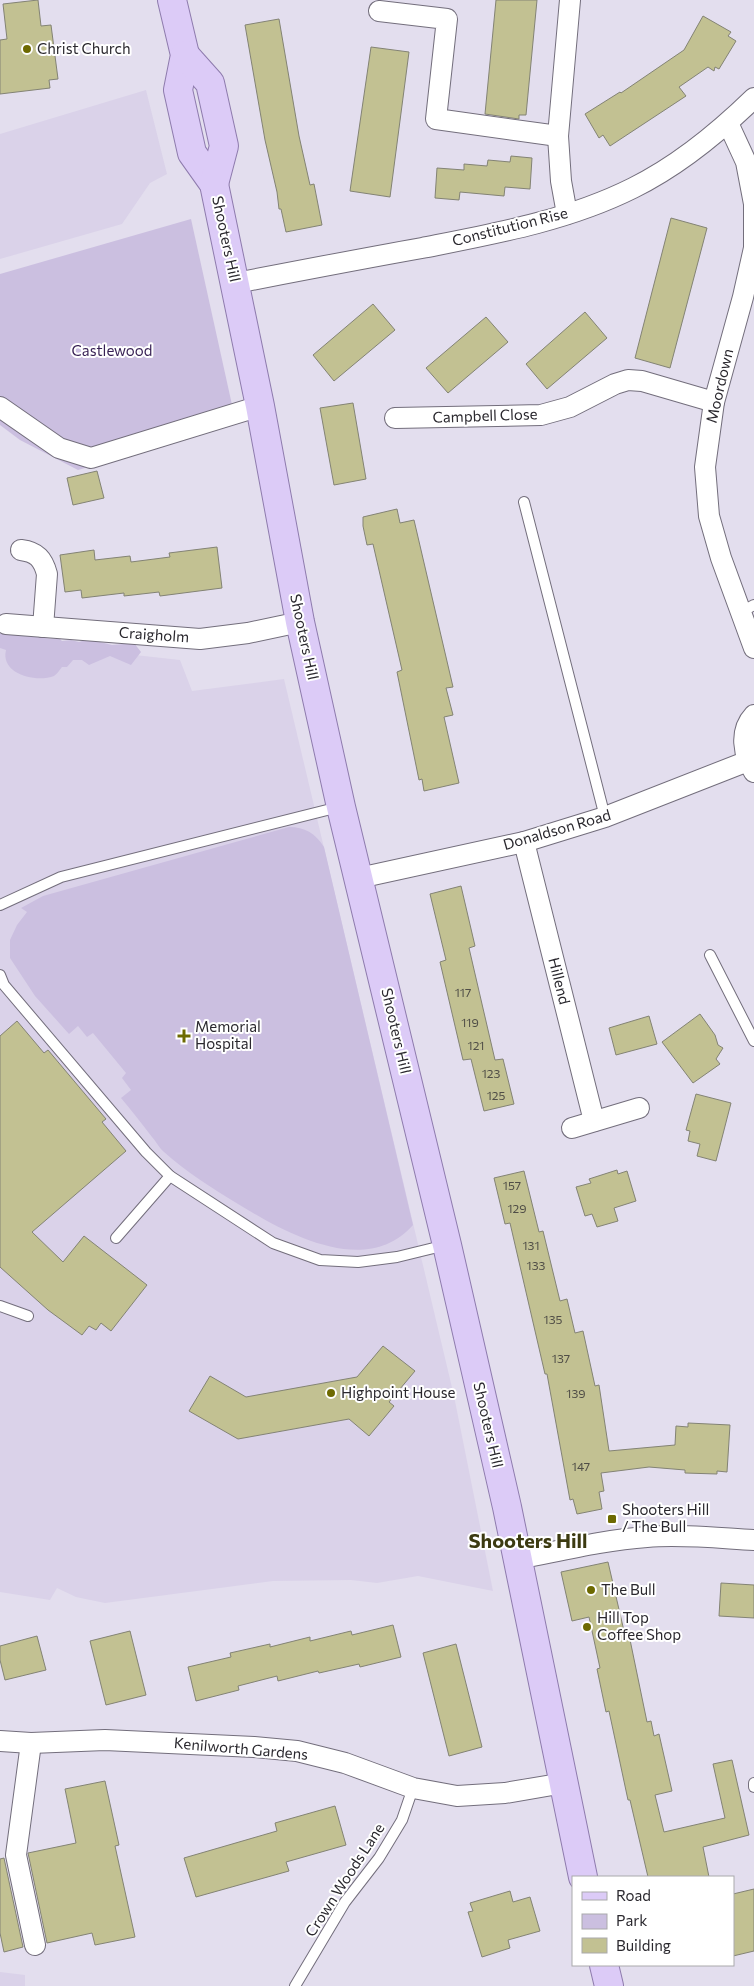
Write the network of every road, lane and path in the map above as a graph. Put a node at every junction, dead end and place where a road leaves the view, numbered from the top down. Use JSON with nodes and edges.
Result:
{"nodes":[{"id":1,"x":172,"y":0,"type":"edge"},
{"id":2,"x":570,"y":0,"type":"edge"},
{"id":3,"x":379,"y":11,"type":"dead end"},
{"id":4,"x":754,"y":98,"type":"edge"},
{"id":5,"x":728,"y":124,"type":"junction"},
{"id":6,"x":558,"y":136,"type":"junction"},
{"id":7,"x":567,"y":214,"type":"junction"},
{"id":8,"x":236,"y":283,"type":"junction"},
{"id":9,"x":714,"y":402,"type":"junction"},
{"id":10,"x":260,"y":406,"type":"junction"},
{"id":11,"x":0,"y":408,"type":"edge"},
{"id":12,"x":395,"y":418,"type":"dead end"},
{"id":13,"x":524,"y":502,"type":"dead end"},
{"id":14,"x":21,"y":550,"type":"dead end"},
{"id":15,"x":748,"y":608,"type":"edge"},
{"id":16,"x":300,"y":622,"type":"junction"},
{"id":17,"x":6,"y":624,"type":"dead end"},
{"id":18,"x":43,"y":627,"type":"junction"},
{"id":19,"x":754,"y":648,"type":"edge"},
{"id":20,"x":754,"y":714,"type":"edge"},
{"id":21,"x":751,"y":766,"type":"edge"},
{"id":22,"x":341,"y":806,"type":"junction"},
{"id":23,"x":605,"y":817,"type":"junction"},
{"id":24,"x":524,"y":842,"type":"junction"},
{"id":25,"x":359,"y":878,"type":"junction"},
{"id":26,"x":0,"y":905,"type":"edge"},
{"id":27,"x":710,"y":954,"type":"dead end"},
{"id":28,"x":0,"y":975,"type":"edge"},
{"id":29,"x":2,"y":987,"type":"edge"},
{"id":30,"x":754,"y":1041,"type":"edge"},
{"id":31,"x":639,"y":1108,"type":"dead end"},
{"id":32,"x":594,"y":1121,"type":"junction"},
{"id":33,"x":572,"y":1128,"type":"dead end"},
{"id":34,"x":170,"y":1176,"type":"junction"},
{"id":35,"x":116,"y":1238,"type":"dead end"},
{"id":36,"x":447,"y":1244,"type":"junction"},
{"id":37,"x":0,"y":1306,"type":"edge"},
{"id":38,"x":28,"y":1316,"type":"dead end"},
{"id":39,"x":754,"y":1540,"type":"edge"},
{"id":40,"x":518,"y":1559,"type":"junction"},
{"id":41,"x":0,"y":1741,"type":"edge"},
{"id":42,"x":31,"y":1743,"type":"junction"},
{"id":43,"x":564,"y":1783,"type":"junction"},
{"id":44,"x":754,"y":1783,"type":"edge"},
{"id":45,"x":754,"y":1787,"type":"edge"},
{"id":46,"x":413,"y":1788,"type":"junction"},
{"id":47,"x":583,"y":1876,"type":"edge"},
{"id":48,"x":34,"y":1945,"type":"dead end"},
{"id":49,"x":604,"y":1966,"type":"edge"},
{"id":50,"x":295,"y":1986,"type":"edge"},
{"id":51,"x":609,"y":1986,"type":"edge"}],
"edges":[{"from":1,"to":8,"type":"main road","name":"Shooters Hill"},
{"from":2,"to":6,"type":"street"},
{"from":3,"to":6,"type":"street"},
{"from":4,"to":5,"type":"street","name":"Constitution Rise"},
{"from":5,"to":7,"type":"street","name":"Constitution Rise"},
{"from":5,"to":9,"type":"street","name":"Moordown"},
{"from":6,"to":7,"type":"street"},
{"from":7,"to":8,"type":"street","name":"Constitution Rise"},
{"from":8,"to":10,"type":"main road","name":"Shooters Hill"},
{"from":9,"to":12,"type":"street","name":"Campbell Close"},
{"from":9,"to":15,"type":"street","name":"Moordown"},
{"from":10,"to":11,"type":"street"},
{"from":10,"to":16,"type":"main road","name":"Shooters Hill"},
{"from":13,"to":23,"type":"lane"},
{"from":14,"to":18,"type":"street"},
{"from":15,"to":19,"type":"street","name":"Moordown"},
{"from":16,"to":18,"type":"street","name":"Craigholm"},
{"from":16,"to":22,"type":"main road","name":"Shooters Hill"},
{"from":17,"to":18,"type":"street","name":"Craigholm"},
{"from":20,"to":21,"type":"street"},
{"from":21,"to":23,"type":"street","name":"Donaldson Road"},
{"from":22,"to":25,"type":"main road","name":"Shooters Hill"},
{"from":22,"to":26,"type":"lane"},
{"from":23,"to":24,"type":"street","name":"Donaldson Road"},
{"from":24,"to":25,"type":"street","name":"Donaldson Road"},
{"from":24,"to":32,"type":"street","name":"Hillend"},
{"from":25,"to":36,"type":"main road","name":"Shooters Hill"},
{"from":27,"to":30,"type":"lane"},
{"from":28,"to":29,"type":"lane"},
{"from":29,"to":34,"type":"lane"},
{"from":31,"to":32,"type":"street"},
{"from":32,"to":33,"type":"street"},
{"from":34,"to":35,"type":"lane"},
{"from":34,"to":36,"type":"lane"},
{"from":36,"to":40,"type":"main road","name":"Shooters Hill"},
{"from":37,"to":38,"type":"lane"},
{"from":39,"to":40,"type":"street"},
{"from":40,"to":43,"type":"main road","name":"Shooters Hill"},
{"from":41,"to":42,"type":"street","name":"Kenilworth Gardens"},
{"from":42,"to":46,"type":"street","name":"Kenilworth Gardens"},
{"from":42,"to":48,"type":"street"},
{"from":43,"to":46,"type":"street","name":"Kenilworth Gardens"},
{"from":43,"to":47,"type":"main road","name":"Shooters Hill"},
{"from":44,"to":45,"type":"lane"},
{"from":46,"to":50,"type":"lane","name":"Crown Woods Lane"},
{"from":49,"to":51,"type":"main road"}]}
